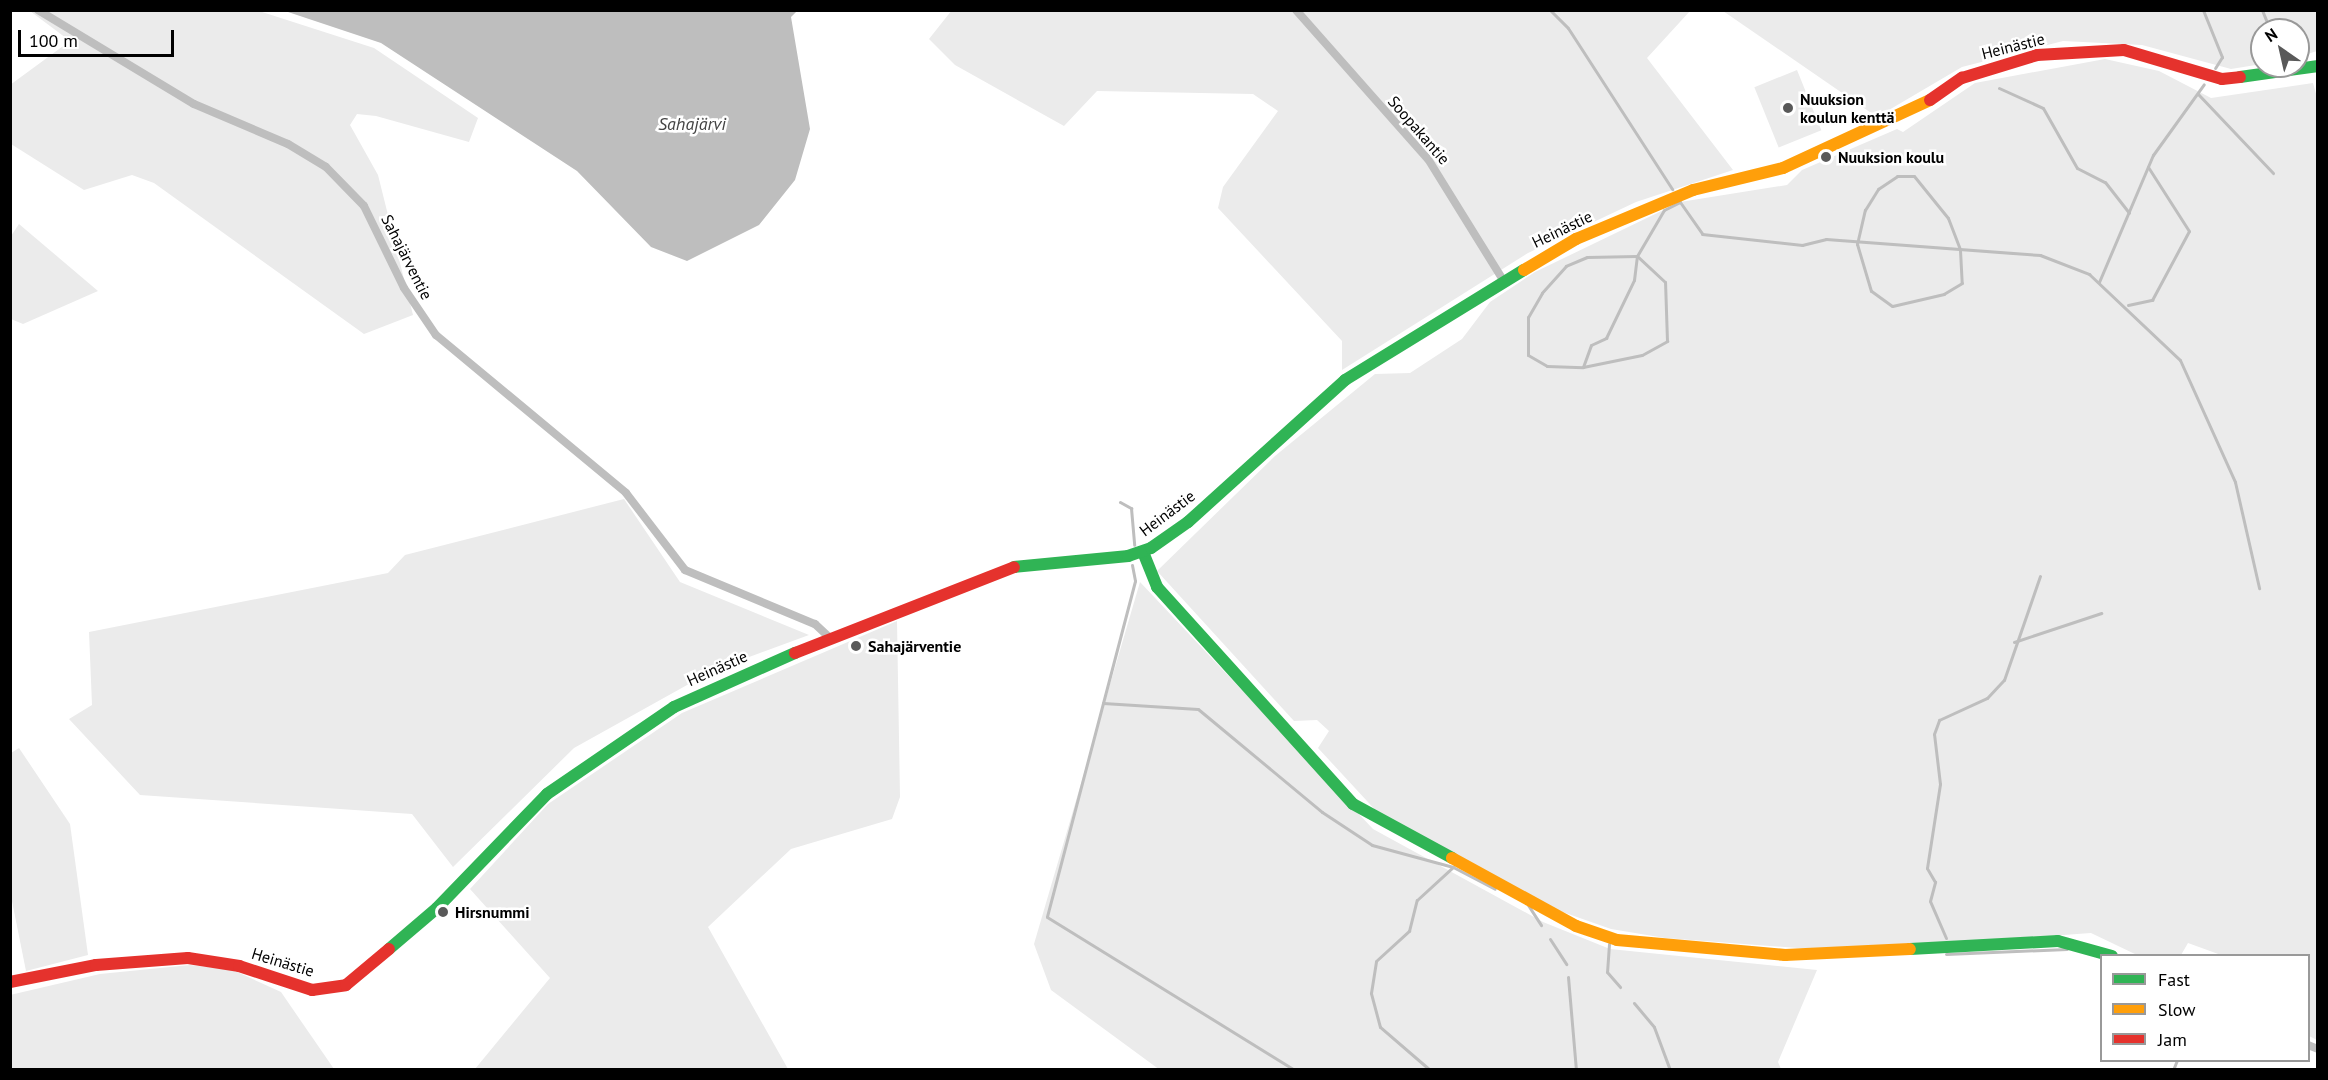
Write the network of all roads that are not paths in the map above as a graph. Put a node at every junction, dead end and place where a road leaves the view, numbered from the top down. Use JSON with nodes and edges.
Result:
{"nodes":[{"id":1,"x":39,"y":10,"type":"edge"},
{"id":2,"x":1296,"y":10,"type":"edge"},
{"id":3,"x":2318,"y":66,"type":"edge"},
{"id":4,"x":1503,"y":280,"type":"junction"},
{"id":5,"x":1143,"y":552,"type":"junction"},
{"id":6,"x":831,"y":639,"type":"junction"},
{"id":7,"x":2105,"y":954,"type":"edge"},
{"id":8,"x":10,"y":982,"type":"edge"}],
"edges":[{"from":1,"to":6,"type":"street","name":"Sahajärventie"},
{"from":2,"to":4,"type":"street","name":"Soopakantie"},
{"from":3,"to":4,"type":"street","name":"Heinästie"},
{"from":4,"to":5,"type":"street","name":"Heinästie"},
{"from":5,"to":6,"type":"street","name":"Heinästie"},
{"from":5,"to":7,"type":"street"},
{"from":6,"to":8,"type":"street","name":"Heinästie"}]}
